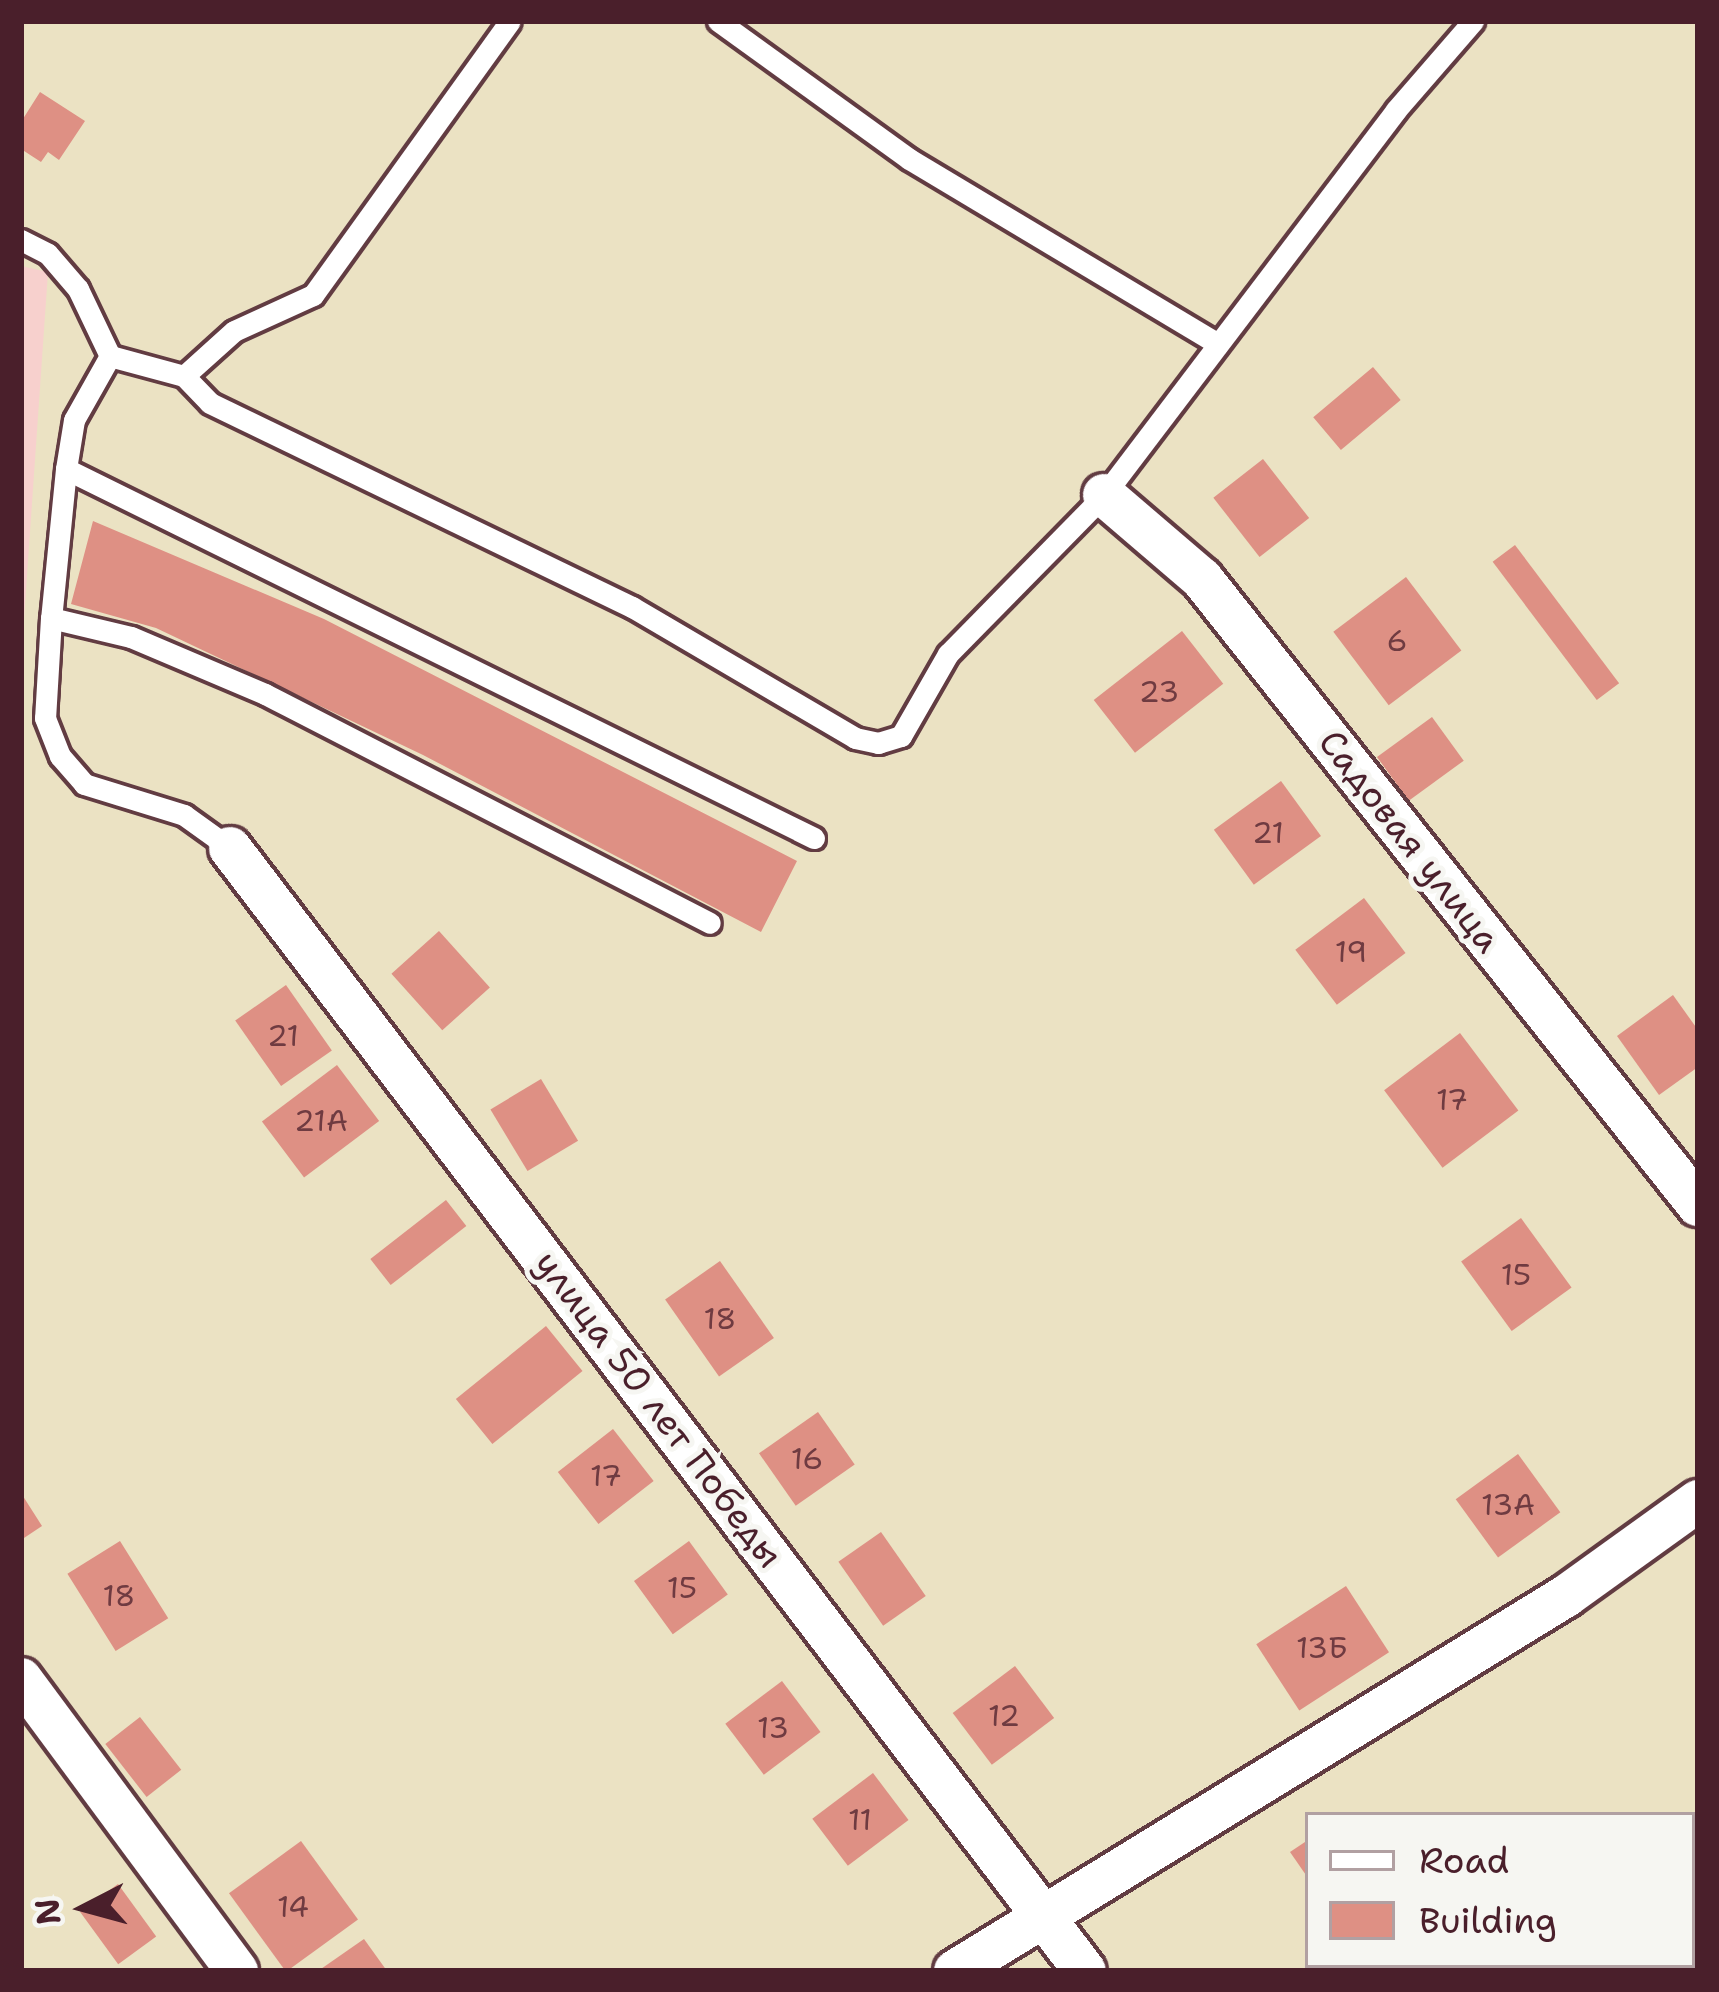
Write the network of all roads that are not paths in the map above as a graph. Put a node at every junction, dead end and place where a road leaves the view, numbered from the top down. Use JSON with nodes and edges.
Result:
{"nodes":[{"id":1,"x":510,"y":21,"type":"edge"},
{"id":2,"x":718,"y":21,"type":"edge"},
{"id":3,"x":1473,"y":21,"type":"edge"},
{"id":4,"x":21,"y":240,"type":"edge"},
{"id":5,"x":1218,"y":344,"type":"junction"},
{"id":6,"x":110,"y":356,"type":"junction"},
{"id":7,"x":184,"y":376,"type":"junction"},
{"id":8,"x":66,"y":469,"type":"junction"},
{"id":9,"x":1104,"y":495,"type":"junction"},
{"id":10,"x":51,"y":618,"type":"junction"},
{"id":11,"x":814,"y":838,"type":"dead end"},
{"id":12,"x":230,"y":848,"type":"joint"},
{"id":13,"x":710,"y":923,"type":"dead end"},
{"id":14,"x":1698,"y":1204,"type":"edge"},
{"id":15,"x":1698,"y":1501,"type":"edge"},
{"id":16,"x":21,"y":1679,"type":"edge"},
{"id":17,"x":1045,"y":1915,"type":"junction"},
{"id":18,"x":237,"y":1971,"type":"edge"},
{"id":19,"x":955,"y":1971,"type":"edge"},
{"id":20,"x":1085,"y":1971,"type":"edge"}],
"edges":[{"from":1,"to":7,"type":"lane"},
{"from":2,"to":5,"type":"lane"},
{"from":3,"to":5,"type":"lane"},
{"from":4,"to":6,"type":"lane"},
{"from":5,"to":9,"type":"lane"},
{"from":6,"to":7,"type":"lane"},
{"from":6,"to":8,"type":"lane"},
{"from":7,"to":9,"type":"lane"},
{"from":8,"to":10,"type":"lane"},
{"from":8,"to":11,"type":"lane"},
{"from":9,"to":14,"type":"street","name":"Садовая улица"},
{"from":10,"to":12,"type":"lane"},
{"from":10,"to":13,"type":"lane"},
{"from":12,"to":17,"type":"street","name":"улица 50 лет Победы"},
{"from":15,"to":17,"type":"street"},
{"from":16,"to":18,"type":"street"},
{"from":17,"to":19,"type":"street"},
{"from":17,"to":20,"type":"street","name":"улица 50 лет Победы"}]}
